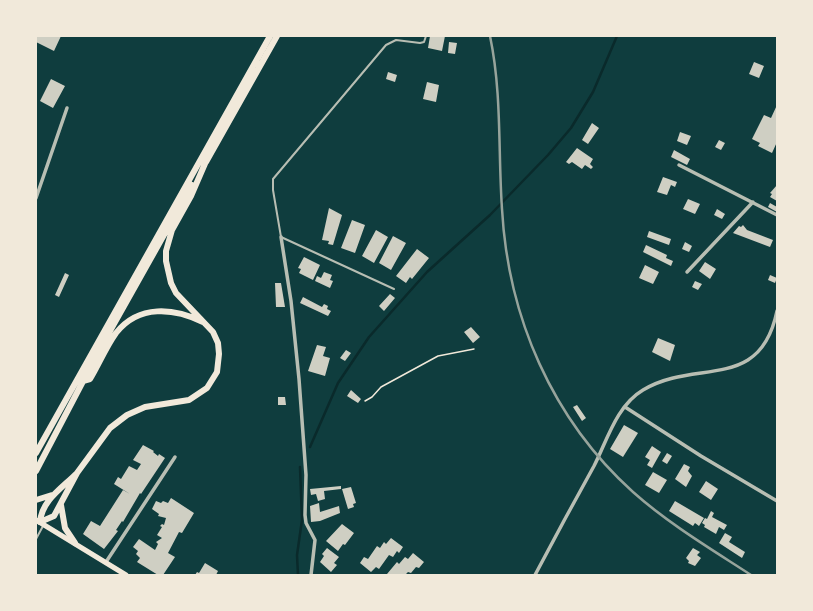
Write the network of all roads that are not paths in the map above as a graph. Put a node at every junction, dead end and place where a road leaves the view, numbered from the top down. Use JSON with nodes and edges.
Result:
{"nodes":[{"id":1,"x":270,"y":36,"type":"edge"},
{"id":2,"x":277,"y":36,"type":"edge"},
{"id":3,"x":426,"y":36,"type":"edge"},
{"id":4,"x":67,"y":108,"type":"dead end"},
{"id":5,"x":207,"y":159,"type":"junction"},
{"id":6,"x":679,"y":165,"type":"dead end"},
{"id":7,"x":36,"y":198,"type":"edge"},
{"id":8,"x":753,"y":202,"type":"junction"},
{"id":9,"x":777,"y":215,"type":"edge"},
{"id":10,"x":280,"y":236,"type":"junction"},
{"id":11,"x":687,"y":272,"type":"dead end"},
{"id":12,"x":394,"y":289,"type":"dead end"},
{"id":13,"x":777,"y":311,"type":"edge"},
{"id":14,"x":206,"y":324,"type":"junction"},
{"id":15,"x":83,"y":381,"type":"junction"},
{"id":16,"x":625,"y":407,"type":"junction"},
{"id":17,"x":36,"y":453,"type":"edge"},
{"id":18,"x":175,"y":457,"type":"dead end"},
{"id":19,"x":36,"y":471,"type":"edge"},
{"id":20,"x":77,"y":473,"type":"junction"},
{"id":21,"x":54,"y":494,"type":"junction"},
{"id":22,"x":36,"y":500,"type":"edge"},
{"id":23,"x":777,"y":501,"type":"edge"},
{"id":24,"x":62,"y":505,"type":"junction"},
{"id":25,"x":40,"y":522,"type":"edge"},
{"id":26,"x":36,"y":539,"type":"edge"},
{"id":27,"x":75,"y":543,"type":"junction"},
{"id":28,"x":106,"y":562,"type":"junction"},
{"id":29,"x":122,"y":574,"type":"edge"},
{"id":30,"x":311,"y":575,"type":"edge"},
{"id":31,"x":535,"y":575,"type":"edge"}],
"edges":[{"from":1,"to":17,"type":"highway"},
{"from":2,"to":5,"type":"highway"},
{"from":3,"to":10,"type":"lane"},
{"from":4,"to":7,"type":"street"},
{"from":5,"to":14,"type":"highway"},
{"from":5,"to":15,"type":"highway"},
{"from":6,"to":8,"type":"street"},
{"from":8,"to":9,"type":"street"},
{"from":8,"to":11,"type":"street"},
{"from":10,"to":12,"type":"lane"},
{"from":10,"to":30,"type":"street"},
{"from":13,"to":16,"type":"street"},
{"from":14,"to":15,"type":"highway"},
{"from":14,"to":20,"type":"highway"},
{"from":15,"to":19,"type":"highway"},
{"from":16,"to":23,"type":"street"},
{"from":16,"to":31,"type":"street"},
{"from":18,"to":28,"type":"street"},
{"from":20,"to":21,"type":"highway"},
{"from":20,"to":24,"type":"highway"},
{"from":21,"to":22,"type":"highway"},
{"from":21,"to":25,"type":"highway"},
{"from":24,"to":25,"type":"highway"},
{"from":24,"to":27,"type":"highway"},
{"from":25,"to":26,"type":"lane"},
{"from":25,"to":27,"type":"main road"},
{"from":27,"to":28,"type":"main road"},
{"from":28,"to":29,"type":"main road"}]}
